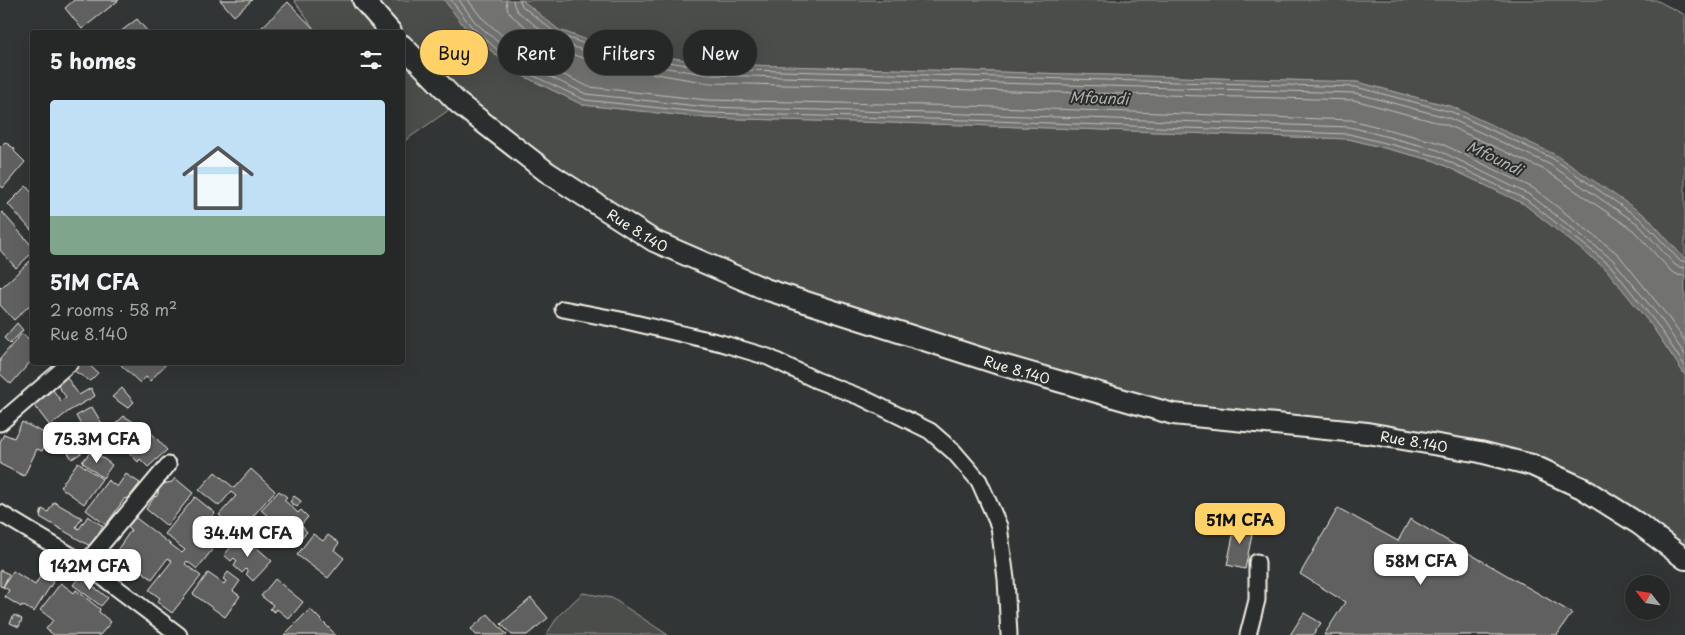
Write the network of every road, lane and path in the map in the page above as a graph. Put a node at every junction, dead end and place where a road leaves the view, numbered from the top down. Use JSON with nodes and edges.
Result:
{"nodes":[{"id":1,"x":363,"y":0,"type":"edge"},
{"id":2,"x":390,"y":30,"type":"edge"},
{"id":3,"x":405,"y":48,"type":"edge"},
{"id":4,"x":562,"y":308,"type":"dead end"},
{"id":5,"x":68,"y":365,"type":"edge"},
{"id":6,"x":0,"y":423,"type":"edge"},
{"id":7,"x":168,"y":465,"type":"dead end"},
{"id":8,"x":0,"y":513,"type":"edge"},
{"id":9,"x":1685,"y":559,"type":"edge"},
{"id":10,"x":1257,"y":562,"type":"dead end"},
{"id":11,"x":85,"y":564,"type":"junction"},
{"id":12,"x":179,"y":635,"type":"edge"},
{"id":13,"x":1010,"y":635,"type":"edge"},
{"id":14,"x":1248,"y":635,"type":"edge"}],
"edges":[{"from":1,"to":2,"type":"main road"},
{"from":3,"to":9,"type":"main road","name":"Rue 8.140"},
{"from":4,"to":13,"type":"street"},
{"from":5,"to":6,"type":"street"},
{"from":7,"to":11,"type":"street"},
{"from":8,"to":11,"type":"street"},
{"from":10,"to":14,"type":"street"},
{"from":11,"to":12,"type":"street"}]}
